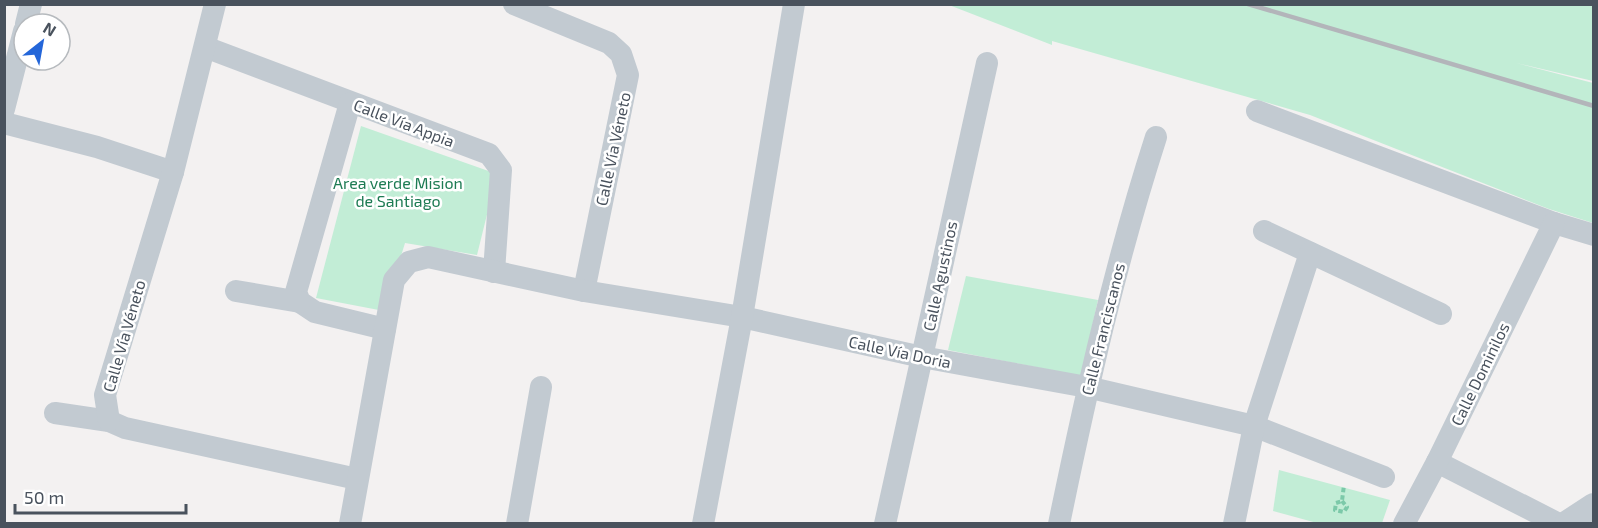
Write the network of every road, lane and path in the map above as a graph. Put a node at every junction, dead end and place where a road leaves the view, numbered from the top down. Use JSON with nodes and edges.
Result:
{"nodes":[{"id":1,"x":215,"y":4,"type":"edge"},
{"id":2,"x":514,"y":4,"type":"edge"},
{"id":3,"x":794,"y":4,"type":"edge"},
{"id":4,"x":205,"y":47,"type":"junction"},
{"id":5,"x":987,"y":63,"type":"dead end"},
{"id":6,"x":12,"y":70,"type":"edge"},
{"id":7,"x":7,"y":86,"type":"edge"},
{"id":8,"x":350,"y":103,"type":"junction"},
{"id":9,"x":4,"y":108,"type":"edge"},
{"id":10,"x":1257,"y":111,"type":"dead end"},
{"id":11,"x":4,"y":123,"type":"edge"},
{"id":12,"x":1156,"y":137,"type":"dead end"},
{"id":13,"x":173,"y":172,"type":"junction"},
{"id":14,"x":1554,"y":223,"type":"junction"},
{"id":15,"x":1264,"y":231,"type":"dead end"},
{"id":16,"x":1593,"y":236,"type":"edge"},
{"id":17,"x":1310,"y":253,"type":"junction"},
{"id":18,"x":494,"y":272,"type":"junction"},
{"id":19,"x":236,"y":291,"type":"dead end"},
{"id":20,"x":584,"y":291,"type":"junction"},
{"id":21,"x":300,"y":302,"type":"junction"},
{"id":22,"x":1442,"y":314,"type":"dead end"},
{"id":23,"x":742,"y":317,"type":"junction"},
{"id":24,"x":385,"y":329,"type":"junction"},
{"id":25,"x":922,"y":357,"type":"junction"},
{"id":26,"x":541,"y":387,"type":"dead end"},
{"id":27,"x":1088,"y":387,"type":"junction"},
{"id":28,"x":55,"y":413,"type":"dead end"},
{"id":29,"x":109,"y":422,"type":"junction"},
{"id":30,"x":1254,"y":426,"type":"junction"},
{"id":31,"x":1437,"y":462,"type":"junction"},
{"id":32,"x":1350,"y":464,"type":"junction"},
{"id":33,"x":1384,"y":477,"type":"dead end"},
{"id":34,"x":357,"y":479,"type":"junction"},
{"id":35,"x":1342,"y":501,"type":"dead end"},
{"id":36,"x":1593,"y":507,"type":"edge"},
{"id":37,"x":350,"y":524,"type":"edge"},
{"id":38,"x":517,"y":524,"type":"edge"},
{"id":39,"x":703,"y":524,"type":"edge"},
{"id":40,"x":885,"y":524,"type":"edge"},
{"id":41,"x":1059,"y":524,"type":"edge"},
{"id":42,"x":1234,"y":524,"type":"edge"},
{"id":43,"x":1404,"y":524,"type":"edge"},
{"id":44,"x":1559,"y":524,"type":"edge"},
{"id":45,"x":1568,"y":524,"type":"edge"}],
"edges":[{"from":1,"to":4,"type":"street","name":"Calle Vía Véneto"},
{"from":2,"to":20,"type":"street","name":"Calle Vía Véneto"},
{"from":3,"to":23,"type":"street"},
{"from":4,"to":8,"type":"street","name":"Calle Vía Appia"},
{"from":4,"to":13,"type":"street","name":"Calle Vía Véneto"},
{"from":5,"to":25,"type":"street","name":"Calle Agustinos"},
{"from":6,"to":7,"type":"street"},
{"from":7,"to":9,"type":"street"},
{"from":8,"to":18,"type":"street","name":"Calle Vía Appia"},
{"from":8,"to":21,"type":"street"},
{"from":10,"to":14,"type":"street"},
{"from":11,"to":13,"type":"street"},
{"from":12,"to":27,"type":"street","name":"Calle Franciscanos"},
{"from":13,"to":29,"type":"street","name":"Calle Vía Véneto"},
{"from":14,"to":16,"type":"street"},
{"from":14,"to":31,"type":"street","name":"Calle Dominilos"},
{"from":15,"to":17,"type":"street"},
{"from":17,"to":22,"type":"street"},
{"from":17,"to":30,"type":"street"},
{"from":18,"to":20,"type":"street","name":"Calle Vía Doria"},
{"from":18,"to":24,"type":"street","name":"Calle Vía Doria"},
{"from":19,"to":21,"type":"street"},
{"from":20,"to":23,"type":"street","name":"Calle Vía Doria"},
{"from":21,"to":24,"type":"street"},
{"from":23,"to":25,"type":"street","name":"Calle Vía Doria"},
{"from":23,"to":39,"type":"street"},
{"from":24,"to":34,"type":"street"},
{"from":25,"to":27,"type":"street","name":"Calle Vía Doria"},
{"from":25,"to":40,"type":"street","name":"Calle Agustinos"},
{"from":26,"to":38,"type":"street"},
{"from":27,"to":30,"type":"street","name":"Calle Vía Doria"},
{"from":27,"to":41,"type":"street","name":"Calle Franciscanos"},
{"from":28,"to":29,"type":"street"},
{"from":29,"to":34,"type":"street"},
{"from":30,"to":32,"type":"street","name":"Calle Vía Doria"},
{"from":30,"to":42,"type":"street"},
{"from":31,"to":43,"type":"street","name":"Calle Dominilos"},
{"from":31,"to":44,"type":"street"},
{"from":32,"to":33,"type":"street","name":"Calle Vía Doria"},
{"from":32,"to":35,"type":"path"},
{"from":34,"to":37,"type":"street"},
{"from":36,"to":45,"type":"street"}]}
